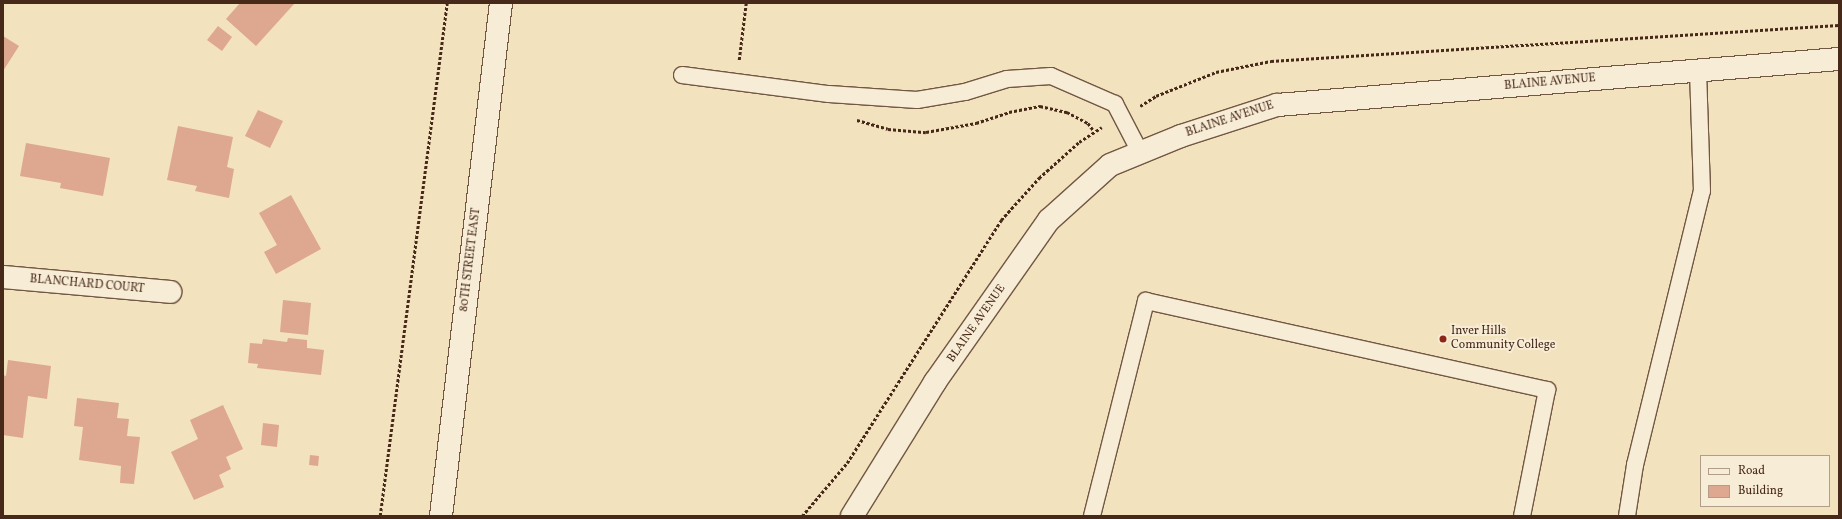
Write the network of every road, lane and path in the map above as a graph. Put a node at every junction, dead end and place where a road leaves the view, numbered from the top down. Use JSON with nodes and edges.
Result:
{"nodes":[{"id":1,"x":447,"y":3,"type":"edge"},
{"id":2,"x":501,"y":3,"type":"edge"},
{"id":3,"x":1839,"y":24,"type":"edge"},
{"id":4,"x":1839,"y":59,"type":"edge"},
{"id":5,"x":1698,"y":71,"type":"junction"},
{"id":6,"x":682,"y":75,"type":"dead end"},
{"id":7,"x":1122,"y":118,"type":"junction"},
{"id":8,"x":1140,"y":152,"type":"junction"},
{"id":9,"x":3,"y":277,"type":"edge"},
{"id":10,"x":170,"y":292,"type":"dead end"},
{"id":11,"x":380,"y":516,"type":"edge"},
{"id":12,"x":441,"y":516,"type":"edge"},
{"id":13,"x":802,"y":516,"type":"edge"},
{"id":14,"x":852,"y":516,"type":"edge"},
{"id":15,"x":1092,"y":516,"type":"edge"},
{"id":16,"x":1522,"y":516,"type":"edge"},
{"id":17,"x":1627,"y":516,"type":"edge"}],
"edges":[{"from":1,"to":11,"type":"path"},
{"from":2,"to":12,"type":"street","name":"80TH STREET EAST"},
{"from":3,"to":7,"type":"path"},
{"from":4,"to":5,"type":"street","name":"BLAINE AVENUE"},
{"from":5,"to":8,"type":"street","name":"BLAINE AVENUE"},
{"from":5,"to":17,"type":"lane"},
{"from":6,"to":7,"type":"lane"},
{"from":7,"to":8,"type":"lane"},
{"from":7,"to":13,"type":"path"},
{"from":8,"to":14,"type":"street","name":"BLAINE AVENUE"},
{"from":9,"to":10,"type":"street","name":"BLANCHARD COURT"},
{"from":15,"to":16,"type":"lane"}]}
